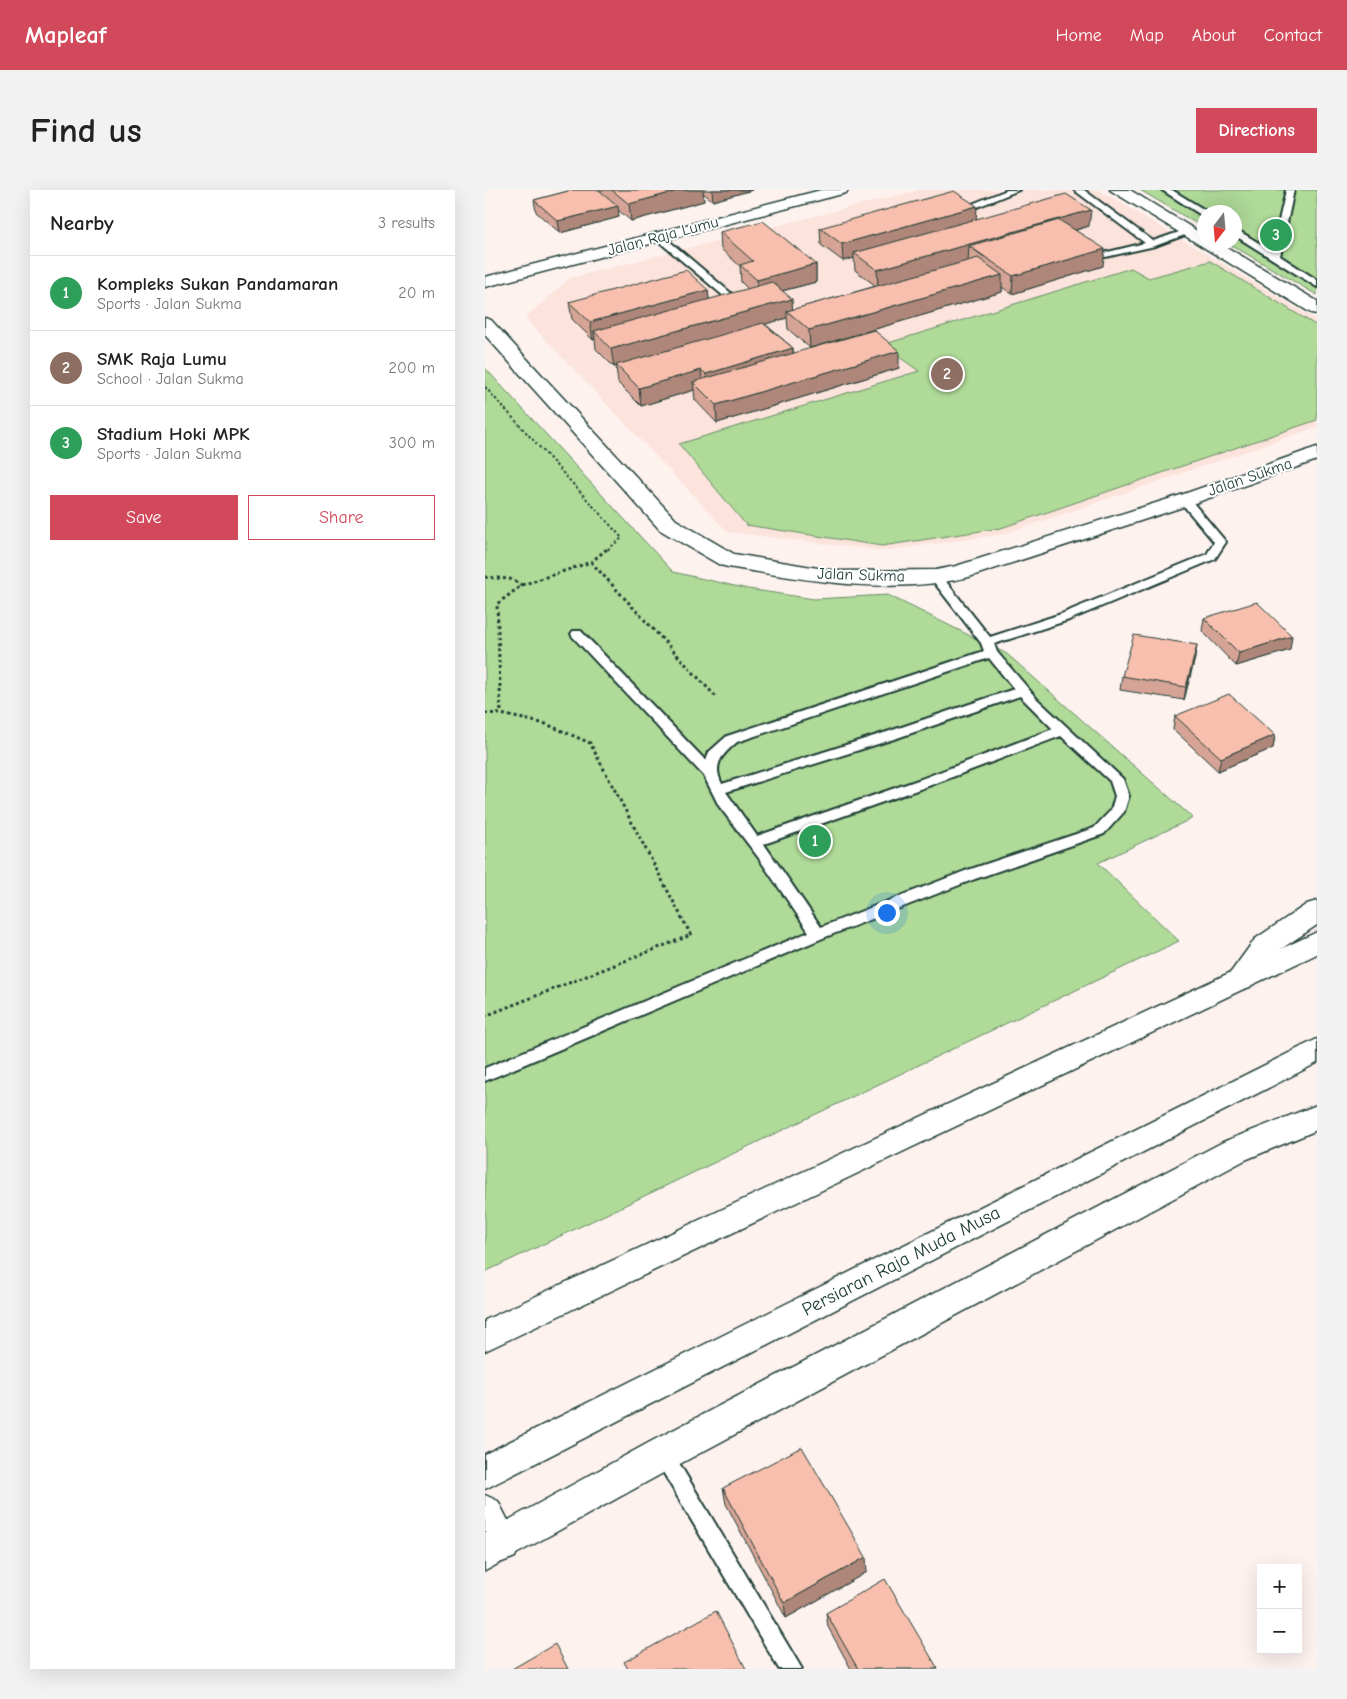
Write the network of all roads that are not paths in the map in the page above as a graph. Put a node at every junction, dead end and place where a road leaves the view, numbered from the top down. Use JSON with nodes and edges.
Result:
{"nodes":[{"id":1,"x":840,"y":190,"type":"edge"},
{"id":2,"x":1015,"y":190,"type":"edge"},
{"id":3,"x":1078,"y":190,"type":"edge"},
{"id":4,"x":1117,"y":190,"type":"edge"},
{"id":5,"x":1166,"y":190,"type":"edge"},
{"id":6,"x":1290,"y":190,"type":"edge"},
{"id":7,"x":967,"y":208,"type":"edge"},
{"id":8,"x":1197,"y":208,"type":"edge"},
{"id":9,"x":1188,"y":232,"type":"junction"},
{"id":10,"x":1242,"y":235,"type":"edge"},
{"id":11,"x":659,"y":237,"type":"junction"},
{"id":12,"x":1197,"y":237,"type":"edge"},
{"id":13,"x":1152,"y":244,"type":"junction"},
{"id":14,"x":1218,"y":250,"type":"edge"},
{"id":15,"x":1276,"y":256,"type":"junction"},
{"id":16,"x":1075,"y":262,"type":"edge"},
{"id":17,"x":1305,"y":276,"type":"junction"},
{"id":18,"x":1317,"y":277,"type":"edge"},
{"id":19,"x":485,"y":282,"type":"edge"},
{"id":20,"x":1317,"y":284,"type":"edge"},
{"id":21,"x":729,"y":296,"type":"edge"},
{"id":22,"x":1317,"y":309,"type":"edge"},
{"id":23,"x":485,"y":324,"type":"edge"},
{"id":24,"x":1317,"y":453,"type":"edge"},
{"id":25,"x":1185,"y":500,"type":"junction"},
{"id":26,"x":936,"y":577,"type":"junction"},
{"id":27,"x":577,"y":634,"type":"dead end"},
{"id":28,"x":989,"y":648,"type":"junction"},
{"id":29,"x":1023,"y":690,"type":"junction"},
{"id":30,"x":1063,"y":730,"type":"junction"},
{"id":31,"x":710,"y":774,"type":"junction"},
{"id":32,"x":718,"y":790,"type":"junction"},
{"id":33,"x":755,"y":842,"type":"junction"},
{"id":34,"x":1317,"y":911,"type":"edge"},
{"id":35,"x":819,"y":934,"type":"junction"},
{"id":36,"x":1317,"y":942,"type":"edge"},
{"id":37,"x":1240,"y":979,"type":"junction"},
{"id":38,"x":1317,"y":1050,"type":"edge"},
{"id":39,"x":485,"y":1075,"type":"edge"},
{"id":40,"x":1317,"y":1117,"type":"edge"},
{"id":41,"x":485,"y":1336,"type":"edge"},
{"id":42,"x":663,"y":1454,"type":"junction"},
{"id":43,"x":485,"y":1472,"type":"edge"},
{"id":44,"x":485,"y":1513,"type":"edge"},
{"id":45,"x":493,"y":1548,"type":"edge"},
{"id":46,"x":791,"y":1669,"type":"edge"}],
"edges":[{"from":1,"to":11,"type":"street","name":"Jalan Raja Lumu"},
{"from":2,"to":7,"type":"lane"},
{"from":3,"to":13,"type":"lane"},
{"from":4,"to":9,"type":"street"},
{"from":5,"to":8,"type":"lane"},
{"from":6,"to":15,"type":"lane"},
{"from":9,"to":12,"type":"street"},
{"from":9,"to":13,"type":"lane"},
{"from":10,"to":15,"type":"lane"},
{"from":11,"to":19,"type":"street","name":"Jalan Raja Lumu"},
{"from":11,"to":21,"type":"lane"},
{"from":13,"to":16,"type":"lane"},
{"from":14,"to":22,"type":"street"},
{"from":15,"to":17,"type":"lane"},
{"from":17,"to":18,"type":"lane"},
{"from":17,"to":20,"type":"lane"},
{"from":23,"to":26,"type":"street","name":"Jalan Sukma"},
{"from":24,"to":25,"type":"street","name":"Jalan Sukma"},
{"from":25,"to":26,"type":"street","name":"Jalan Sukma"},
{"from":25,"to":28,"type":"lane"},
{"from":26,"to":28,"type":"lane"},
{"from":27,"to":31,"type":"lane"},
{"from":28,"to":29,"type":"lane"},
{"from":28,"to":31,"type":"lane"},
{"from":29,"to":30,"type":"lane"},
{"from":29,"to":32,"type":"lane"},
{"from":30,"to":33,"type":"lane"},
{"from":30,"to":35,"type":"lane"},
{"from":31,"to":32,"type":"lane"},
{"from":32,"to":33,"type":"lane"},
{"from":33,"to":35,"type":"lane"},
{"from":34,"to":37,"type":"street"},
{"from":35,"to":39,"type":"lane"},
{"from":36,"to":37,"type":"street"},
{"from":37,"to":41,"type":"street"},
{"from":38,"to":43,"type":"street","name":"Persiaran Raja Muda Musa"},
{"from":40,"to":42,"type":"street"},
{"from":42,"to":45,"type":"street"},
{"from":42,"to":46,"type":"lane"},
{"from":44,"to":45,"type":"street"}]}
